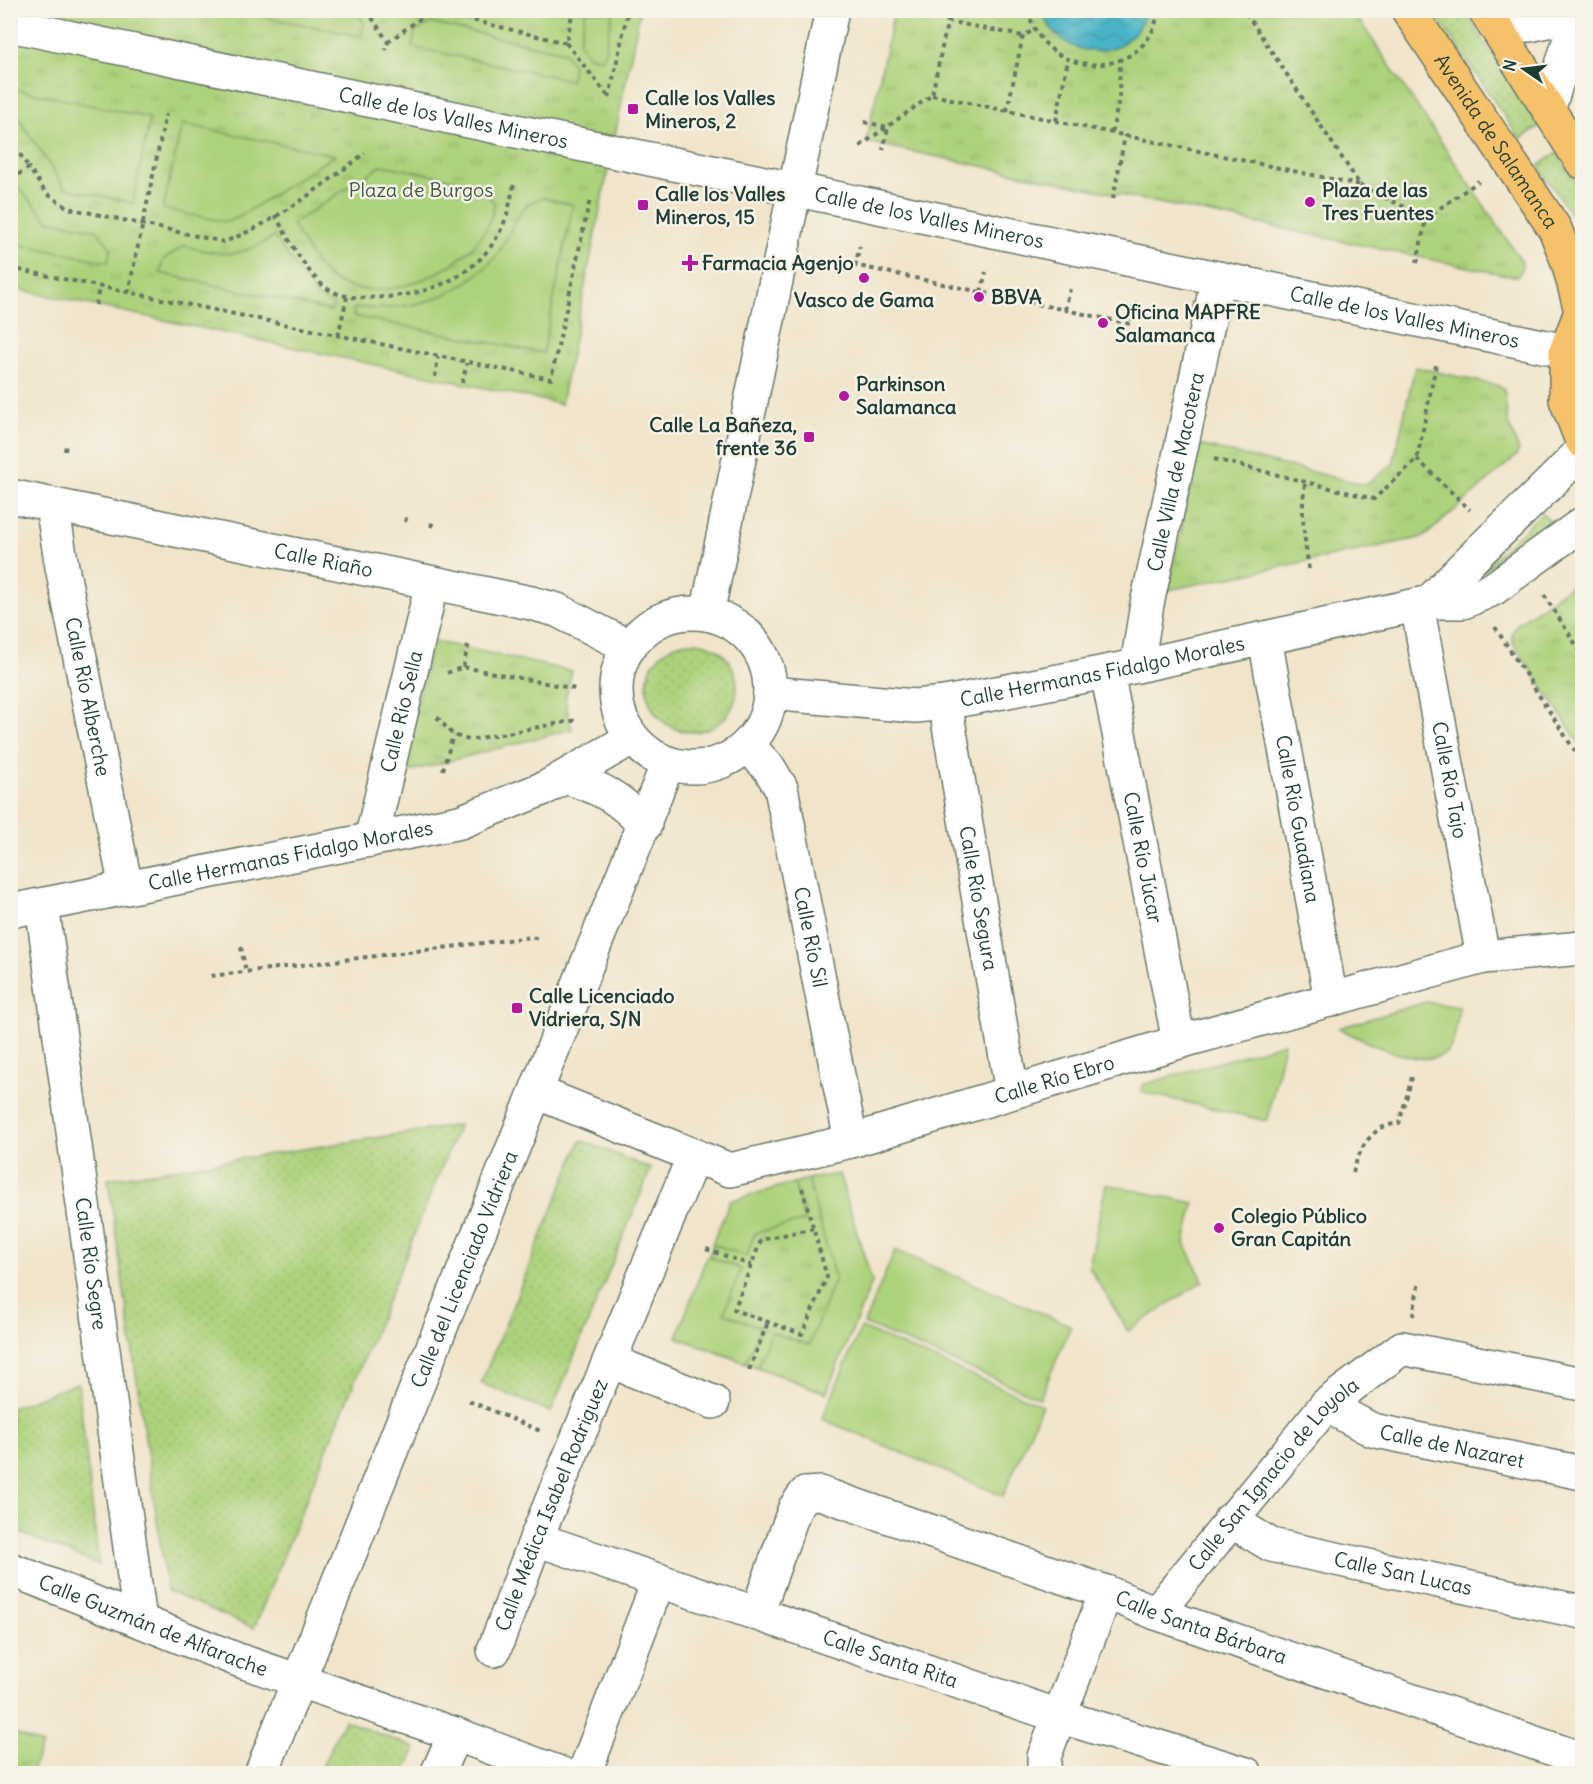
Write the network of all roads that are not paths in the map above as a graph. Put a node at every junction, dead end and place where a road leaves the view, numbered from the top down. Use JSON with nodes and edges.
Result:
{"nodes":[{"id":1,"x":832,"y":10,"type":"edge"},
{"id":2,"x":1408,"y":10,"type":"edge"},
{"id":3,"x":1578,"y":12,"type":"edge"},
{"id":4,"x":1490,"y":18,"type":"edge"},
{"id":5,"x":10,"y":25,"type":"edge"},
{"id":6,"x":1549,"y":107,"type":"junction"},
{"id":7,"x":1582,"y":162,"type":"edge"},
{"id":8,"x":795,"y":189,"type":"junction"},
{"id":9,"x":1218,"y":278,"type":"junction"},
{"id":10,"x":1582,"y":310,"type":"edge"},
{"id":11,"x":1566,"y":351,"type":"junction"},
{"id":12,"x":1582,"y":441,"type":"edge"},
{"id":13,"x":1582,"y":450,"type":"edge"},
{"id":14,"x":10,"y":496,"type":"edge"},
{"id":15,"x":52,"y":505,"type":"junction"},
{"id":16,"x":1582,"y":524,"type":"edge"},
{"id":17,"x":432,"y":583,"type":"junction"},
{"id":18,"x":1423,"y":604,"type":"junction"},
{"id":19,"x":707,"y":614,"type":"junction"},
{"id":20,"x":1265,"y":639,"type":"junction"},
{"id":21,"x":629,"y":647,"type":"junction"},
{"id":22,"x":1122,"y":669,"type":"junction"},
{"id":23,"x":770,"y":693,"type":"junction"},
{"id":24,"x":945,"y":703,"type":"junction"},
{"id":25,"x":632,"y":738,"type":"junction"},
{"id":26,"x":747,"y":745,"type":"junction"},
{"id":27,"x":668,"y":763,"type":"junction"},
{"id":28,"x":566,"y":777,"type":"junction"},
{"id":29,"x":645,"y":825,"type":"junction"},
{"id":30,"x":371,"y":840,"type":"junction"},
{"id":31,"x":126,"y":888,"type":"junction"},
{"id":32,"x":42,"y":905,"type":"junction"},
{"id":33,"x":10,"y":911,"type":"edge"},
{"id":34,"x":1582,"y":948,"type":"edge"},
{"id":35,"x":1483,"y":957,"type":"junction"},
{"id":36,"x":1331,"y":1000,"type":"junction"},
{"id":37,"x":1179,"y":1042,"type":"junction"},
{"id":38,"x":536,"y":1092,"type":"junction"},
{"id":39,"x":1012,"y":1092,"type":"junction"},
{"id":40,"x":851,"y":1141,"type":"junction"},
{"id":41,"x":694,"y":1155,"type":"junction"},
{"id":42,"x":610,"y":1361,"type":"junction"},
{"id":43,"x":1582,"y":1384,"type":"edge"},
{"id":44,"x":713,"y":1402,"type":"dead end"},
{"id":45,"x":1326,"y":1405,"type":"junction"},
{"id":46,"x":1582,"y":1473,"type":"edge"},
{"id":47,"x":1230,"y":1520,"type":"junction"},
{"id":48,"x":536,"y":1539,"type":"junction"},
{"id":49,"x":10,"y":1569,"type":"edge"},
{"id":50,"x":659,"y":1581,"type":"junction"},
{"id":51,"x":1106,"y":1592,"type":"junction"},
{"id":52,"x":1582,"y":1612,"type":"edge"},
{"id":53,"x":757,"y":1613,"type":"junction"},
{"id":54,"x":1156,"y":1613,"type":"junction"},
{"id":55,"x":140,"y":1620,"type":"junction"},
{"id":56,"x":494,"y":1650,"type":"dead end"},
{"id":57,"x":298,"y":1680,"type":"junction"},
{"id":58,"x":1059,"y":1716,"type":"junction"},
{"id":59,"x":455,"y":1734,"type":"junction"},
{"id":60,"x":1582,"y":1758,"type":"edge"},
{"id":61,"x":261,"y":1773,"type":"edge"},
{"id":62,"x":437,"y":1773,"type":"edge"},
{"id":63,"x":562,"y":1773,"type":"edge"},
{"id":64,"x":584,"y":1773,"type":"edge"},
{"id":65,"x":1044,"y":1773,"type":"edge"},
{"id":66,"x":1246,"y":1773,"type":"edge"}],
"edges":[{"from":1,"to":8,"type":"street"},
{"from":2,"to":10,"type":"main road","name":"Avenida de Salamanca"},
{"from":3,"to":4,"type":"street"},
{"from":3,"to":6,"type":"street"},
{"from":4,"to":6,"type":"main road"},
{"from":5,"to":8,"type":"street","name":"Calle de los Valles Mineros"},
{"from":6,"to":7,"type":"main road"},
{"from":8,"to":9,"type":"street","name":"Calle de los Valles Mineros"},
{"from":8,"to":19,"type":"street"},
{"from":9,"to":11,"type":"street","name":"Calle de los Valles Mineros"},
{"from":9,"to":22,"type":"street","name":"Calle Villa de Macotera"},
{"from":10,"to":11,"type":"main road"},
{"from":11,"to":12,"type":"main road"},
{"from":13,"to":18,"type":"street"},
{"from":14,"to":15,"type":"street","name":"Calle Riaño"},
{"from":15,"to":17,"type":"street","name":"Calle Riaño"},
{"from":15,"to":31,"type":"street","name":"Calle Río Alberche"},
{"from":16,"to":18,"type":"street","name":"Calle Hermanas Fidalgo Morales"},
{"from":17,"to":21,"type":"street","name":"Calle Riaño"},
{"from":17,"to":30,"type":"street","name":"Calle Río Sella"},
{"from":18,"to":20,"type":"street","name":"Calle Hermanas Fidalgo Morales"},
{"from":18,"to":35,"type":"street","name":"Calle Río Tajo"},
{"from":19,"to":21,"type":"street"},
{"from":19,"to":23,"type":"street"},
{"from":20,"to":22,"type":"street","name":"Calle Hermanas Fidalgo Morales"},
{"from":20,"to":36,"type":"street","name":"Calle Río Guadiana"},
{"from":21,"to":25,"type":"street"},
{"from":22,"to":24,"type":"street","name":"Calle Hermanas Fidalgo Morales"},
{"from":22,"to":37,"type":"street","name":"Calle Río Júcar"},
{"from":23,"to":24,"type":"street","name":"Calle Hermanas Fidalgo Morales"},
{"from":23,"to":26,"type":"street"},
{"from":24,"to":39,"type":"street","name":"Calle Río Segura"},
{"from":25,"to":27,"type":"street"},
{"from":25,"to":28,"type":"street","name":"Calle Hermanas Fidalgo Morales"},
{"from":26,"to":27,"type":"street"},
{"from":26,"to":40,"type":"street","name":"Calle Río Sil"},
{"from":27,"to":29,"type":"street","name":"Calle del Licenciado Vidriera"},
{"from":28,"to":29,"type":"street"},
{"from":28,"to":30,"type":"street","name":"Calle Hermanas Fidalgo Morales"},
{"from":29,"to":38,"type":"street","name":"Calle del Licenciado Vidriera"},
{"from":30,"to":31,"type":"street","name":"Calle Hermanas Fidalgo Morales"},
{"from":31,"to":32,"type":"street","name":"Calle Hermanas Fidalgo Morales"},
{"from":32,"to":33,"type":"street","name":"Calle Hermanas Fidalgo Morales"},
{"from":32,"to":55,"type":"street","name":"Calle Río Segre"},
{"from":34,"to":35,"type":"street","name":"Calle Río Ebro"},
{"from":35,"to":36,"type":"street","name":"Calle Río Ebro"},
{"from":36,"to":37,"type":"street","name":"Calle Río Ebro"},
{"from":37,"to":39,"type":"street","name":"Calle Río Ebro"},
{"from":38,"to":41,"type":"street","name":"Calle Río Ebro"},
{"from":38,"to":57,"type":"street","name":"Calle del Licenciado Vidriera"},
{"from":39,"to":40,"type":"street","name":"Calle Río Ebro"},
{"from":40,"to":41,"type":"street","name":"Calle Río Ebro"},
{"from":41,"to":42,"type":"street","name":"Calle Médica Isabel Rodriguez"},
{"from":42,"to":44,"type":"street","name":"Calle Médica Isabel Rodriguez"},
{"from":42,"to":48,"type":"street","name":"Calle Médica Isabel Rodriguez"},
{"from":43,"to":45,"type":"street","name":"Calle San Ignacio de Loyola"},
{"from":45,"to":46,"type":"street","name":"Calle de Nazaret"},
{"from":45,"to":47,"type":"street","name":"Calle San Ignacio de Loyola"},
{"from":47,"to":52,"type":"street","name":"Calle San Lucas"},
{"from":47,"to":54,"type":"street","name":"Calle San Ignacio de Loyola"},
{"from":48,"to":50,"type":"street","name":"Calle Santa Rita"},
{"from":48,"to":56,"type":"street","name":"Calle Médica Isabel Rodriguez"},
{"from":49,"to":55,"type":"street","name":"Calle Guzmán de Alfarache"},
{"from":50,"to":53,"type":"street","name":"Calle Santa Rita"},
{"from":50,"to":64,"type":"street"},
{"from":51,"to":53,"type":"street","name":"Calle Santa Bárbara"},
{"from":51,"to":54,"type":"street","name":"Calle Santa Bárbara"},
{"from":51,"to":58,"type":"street"},
{"from":53,"to":58,"type":"street","name":"Calle Santa Rita"},
{"from":54,"to":60,"type":"street","name":"Calle Santa Bárbara"},
{"from":55,"to":57,"type":"street","name":"Calle Guzmán de Alfarache"},
{"from":57,"to":59,"type":"street","name":"Calle Guzmán de Alfarache"},
{"from":57,"to":61,"type":"street","name":"Calle del Licenciado Vidriera"},
{"from":58,"to":65,"type":"street"},
{"from":58,"to":66,"type":"street","name":"Calle Santa Rita"},
{"from":59,"to":62,"type":"street"},
{"from":59,"to":63,"type":"street","name":"Calle Guzmán de Alfarache"}]}
